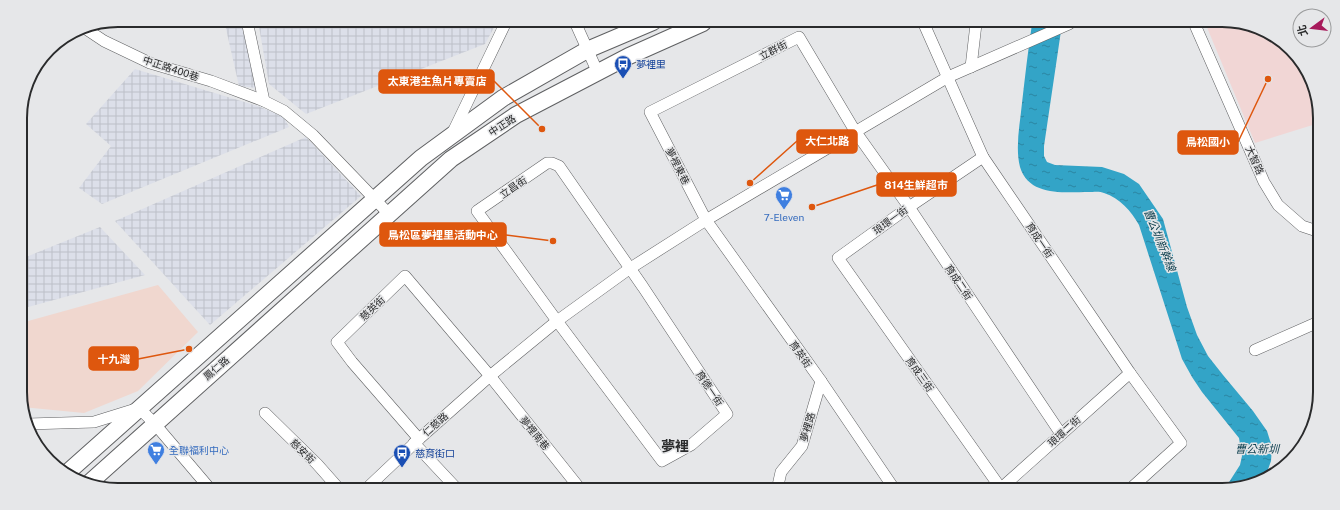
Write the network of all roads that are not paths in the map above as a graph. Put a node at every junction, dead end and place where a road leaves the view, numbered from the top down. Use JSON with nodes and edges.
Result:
{"nodes":[{"id":1,"x":248,"y":27,"type":"edge"},
{"id":2,"x":504,"y":27,"type":"edge"},
{"id":3,"x":577,"y":27,"type":"edge"},
{"id":4,"x":641,"y":27,"type":"edge"},
{"id":5,"x":694,"y":27,"type":"edge"},
{"id":6,"x":925,"y":27,"type":"edge"},
{"id":7,"x":976,"y":27,"type":"edge"},
{"id":8,"x":1062,"y":27,"type":"edge"},
{"id":9,"x":1196,"y":27,"type":"edge"},
{"id":10,"x":90,"y":32,"type":"edge"},
{"id":11,"x":587,"y":50,"type":"junction"},
{"id":12,"x":971,"y":67,"type":"junction"},
{"id":13,"x":598,"y":73,"type":"junction"},
{"id":14,"x":948,"y":77,"type":"junction"},
{"id":15,"x":264,"y":101,"type":"junction"},
{"id":16,"x":650,"y":112,"type":"joint"},
{"id":17,"x":855,"y":131,"type":"junction"},
{"id":18,"x":452,"y":134,"type":"junction"},
{"id":19,"x":983,"y":157,"type":"junction"},
{"id":20,"x":374,"y":199,"type":"junction"},
{"id":21,"x":909,"y":207,"type":"junction"},
{"id":22,"x":389,"y":214,"type":"junction"},
{"id":23,"x":706,"y":220,"type":"junction"},
{"id":24,"x":1313,"y":230,"type":"edge"},
{"id":25,"x":347,"y":252,"type":"joint"},
{"id":26,"x":838,"y":258,"type":"joint"},
{"id":27,"x":629,"y":269,"type":"junction"},
{"id":28,"x":556,"y":321,"type":"junction"},
{"id":29,"x":1313,"y":324,"type":"edge"},
{"id":30,"x":1255,"y":350,"type":"dead end"},
{"id":31,"x":1130,"y":373,"type":"junction"},
{"id":32,"x":490,"y":376,"type":"junction"},
{"id":33,"x":821,"y":381,"type":"junction"},
{"id":34,"x":139,"y":408,"type":"junction"},
{"id":35,"x":265,"y":413,"type":"dead end"},
{"id":36,"x":154,"y":423,"type":"junction"},
{"id":37,"x":33,"y":424,"type":"edge"},
{"id":38,"x":1061,"y":434,"type":"junction"},
{"id":39,"x":417,"y":441,"type":"junction"},
{"id":40,"x":71,"y":470,"type":"edge"},
{"id":41,"x":93,"y":479,"type":"edge"},
{"id":42,"x":205,"y":483,"type":"edge"},
{"id":43,"x":334,"y":483,"type":"edge"},
{"id":44,"x":372,"y":483,"type":"edge"},
{"id":45,"x":452,"y":483,"type":"edge"},
{"id":46,"x":575,"y":483,"type":"edge"},
{"id":47,"x":779,"y":483,"type":"edge"},
{"id":48,"x":891,"y":483,"type":"edge"},
{"id":49,"x":997,"y":483,"type":"edge"},
{"id":50,"x":1008,"y":483,"type":"edge"},
{"id":51,"x":1137,"y":483,"type":"edge"}],
"edges":[{"from":1,"to":15,"type":"street"},
{"from":2,"to":18,"type":"street"},
{"from":3,"to":11,"type":"street"},
{"from":4,"to":11,"type":"main road","name":"中正路"},
{"from":5,"to":13,"type":"main road","name":"中正路"},
{"from":6,"to":14,"type":"street","name":"育成一街"},
{"from":7,"to":12,"type":"street"},
{"from":8,"to":12,"type":"street","name":"仁慈路"},
{"from":9,"to":24,"type":"street","name":"大智路"},
{"from":10,"to":15,"type":"street","name":"中正路400巷"},
{"from":11,"to":13,"type":"street"},
{"from":11,"to":18,"type":"main road","name":"中正路"},
{"from":12,"to":14,"type":"street","name":"仁慈路"},
{"from":13,"to":22,"type":"main road","name":"中正路"},
{"from":14,"to":17,"type":"street","name":"仁慈路"},
{"from":14,"to":19,"type":"street","name":"育成一街"},
{"from":15,"to":20,"type":"street","name":"中正路400巷"},
{"from":16,"to":17,"type":"street","name":"立群街"},
{"from":16,"to":23,"type":"street","name":"夢裡東巷"},
{"from":17,"to":21,"type":"street","name":"育成二街"},
{"from":17,"to":23,"type":"street","name":"仁慈路"},
{"from":18,"to":20,"type":"main road","name":"中正路"},
{"from":19,"to":21,"type":"street","name":"琅環一街"},
{"from":19,"to":31,"type":"street","name":"育成一街"},
{"from":20,"to":22,"type":"street","name":"中正路400巷"},
{"from":20,"to":34,"type":"main road","name":"中正路"},
{"from":21,"to":26,"type":"street","name":"琅環一街"},
{"from":21,"to":38,"type":"street","name":"育成二街"},
{"from":22,"to":25,"type":"main road","name":"中正路"},
{"from":23,"to":27,"type":"street","name":"仁慈路"},
{"from":23,"to":33,"type":"street","name":"育英街"},
{"from":25,"to":36,"type":"main road","name":"鳳仁路"},
{"from":26,"to":49,"type":"street","name":"育成三街"},
{"from":27,"to":28,"type":"street","name":"仁慈路"},
{"from":27,"to":28,"type":"street","name":"立昌街"},
{"from":27,"to":28,"type":"street","name":"育德一街"},
{"from":28,"to":32,"type":"street","name":"仁慈路"},
{"from":29,"to":30,"type":"street"},
{"from":31,"to":38,"type":"street","name":"琅環二街"},
{"from":31,"to":51,"type":"street","name":"育成一街"},
{"from":32,"to":39,"type":"street","name":"仁慈路"},
{"from":32,"to":39,"type":"street","name":"慈英街"},
{"from":32,"to":46,"type":"street","name":"夢裡南巷"},
{"from":33,"to":47,"type":"street","name":"夢裡路"},
{"from":33,"to":48,"type":"street","name":"育英街"},
{"from":34,"to":36,"type":"street"},
{"from":34,"to":37,"type":"street"},
{"from":34,"to":40,"type":"main road"},
{"from":35,"to":43,"type":"street","name":"慈安街"},
{"from":36,"to":41,"type":"main road","name":"鳳仁路"},
{"from":36,"to":42,"type":"street"},
{"from":38,"to":50,"type":"street","name":"琅環二街"},
{"from":39,"to":44,"type":"street","name":"仁慈路"},
{"from":39,"to":45,"type":"street"}]}
